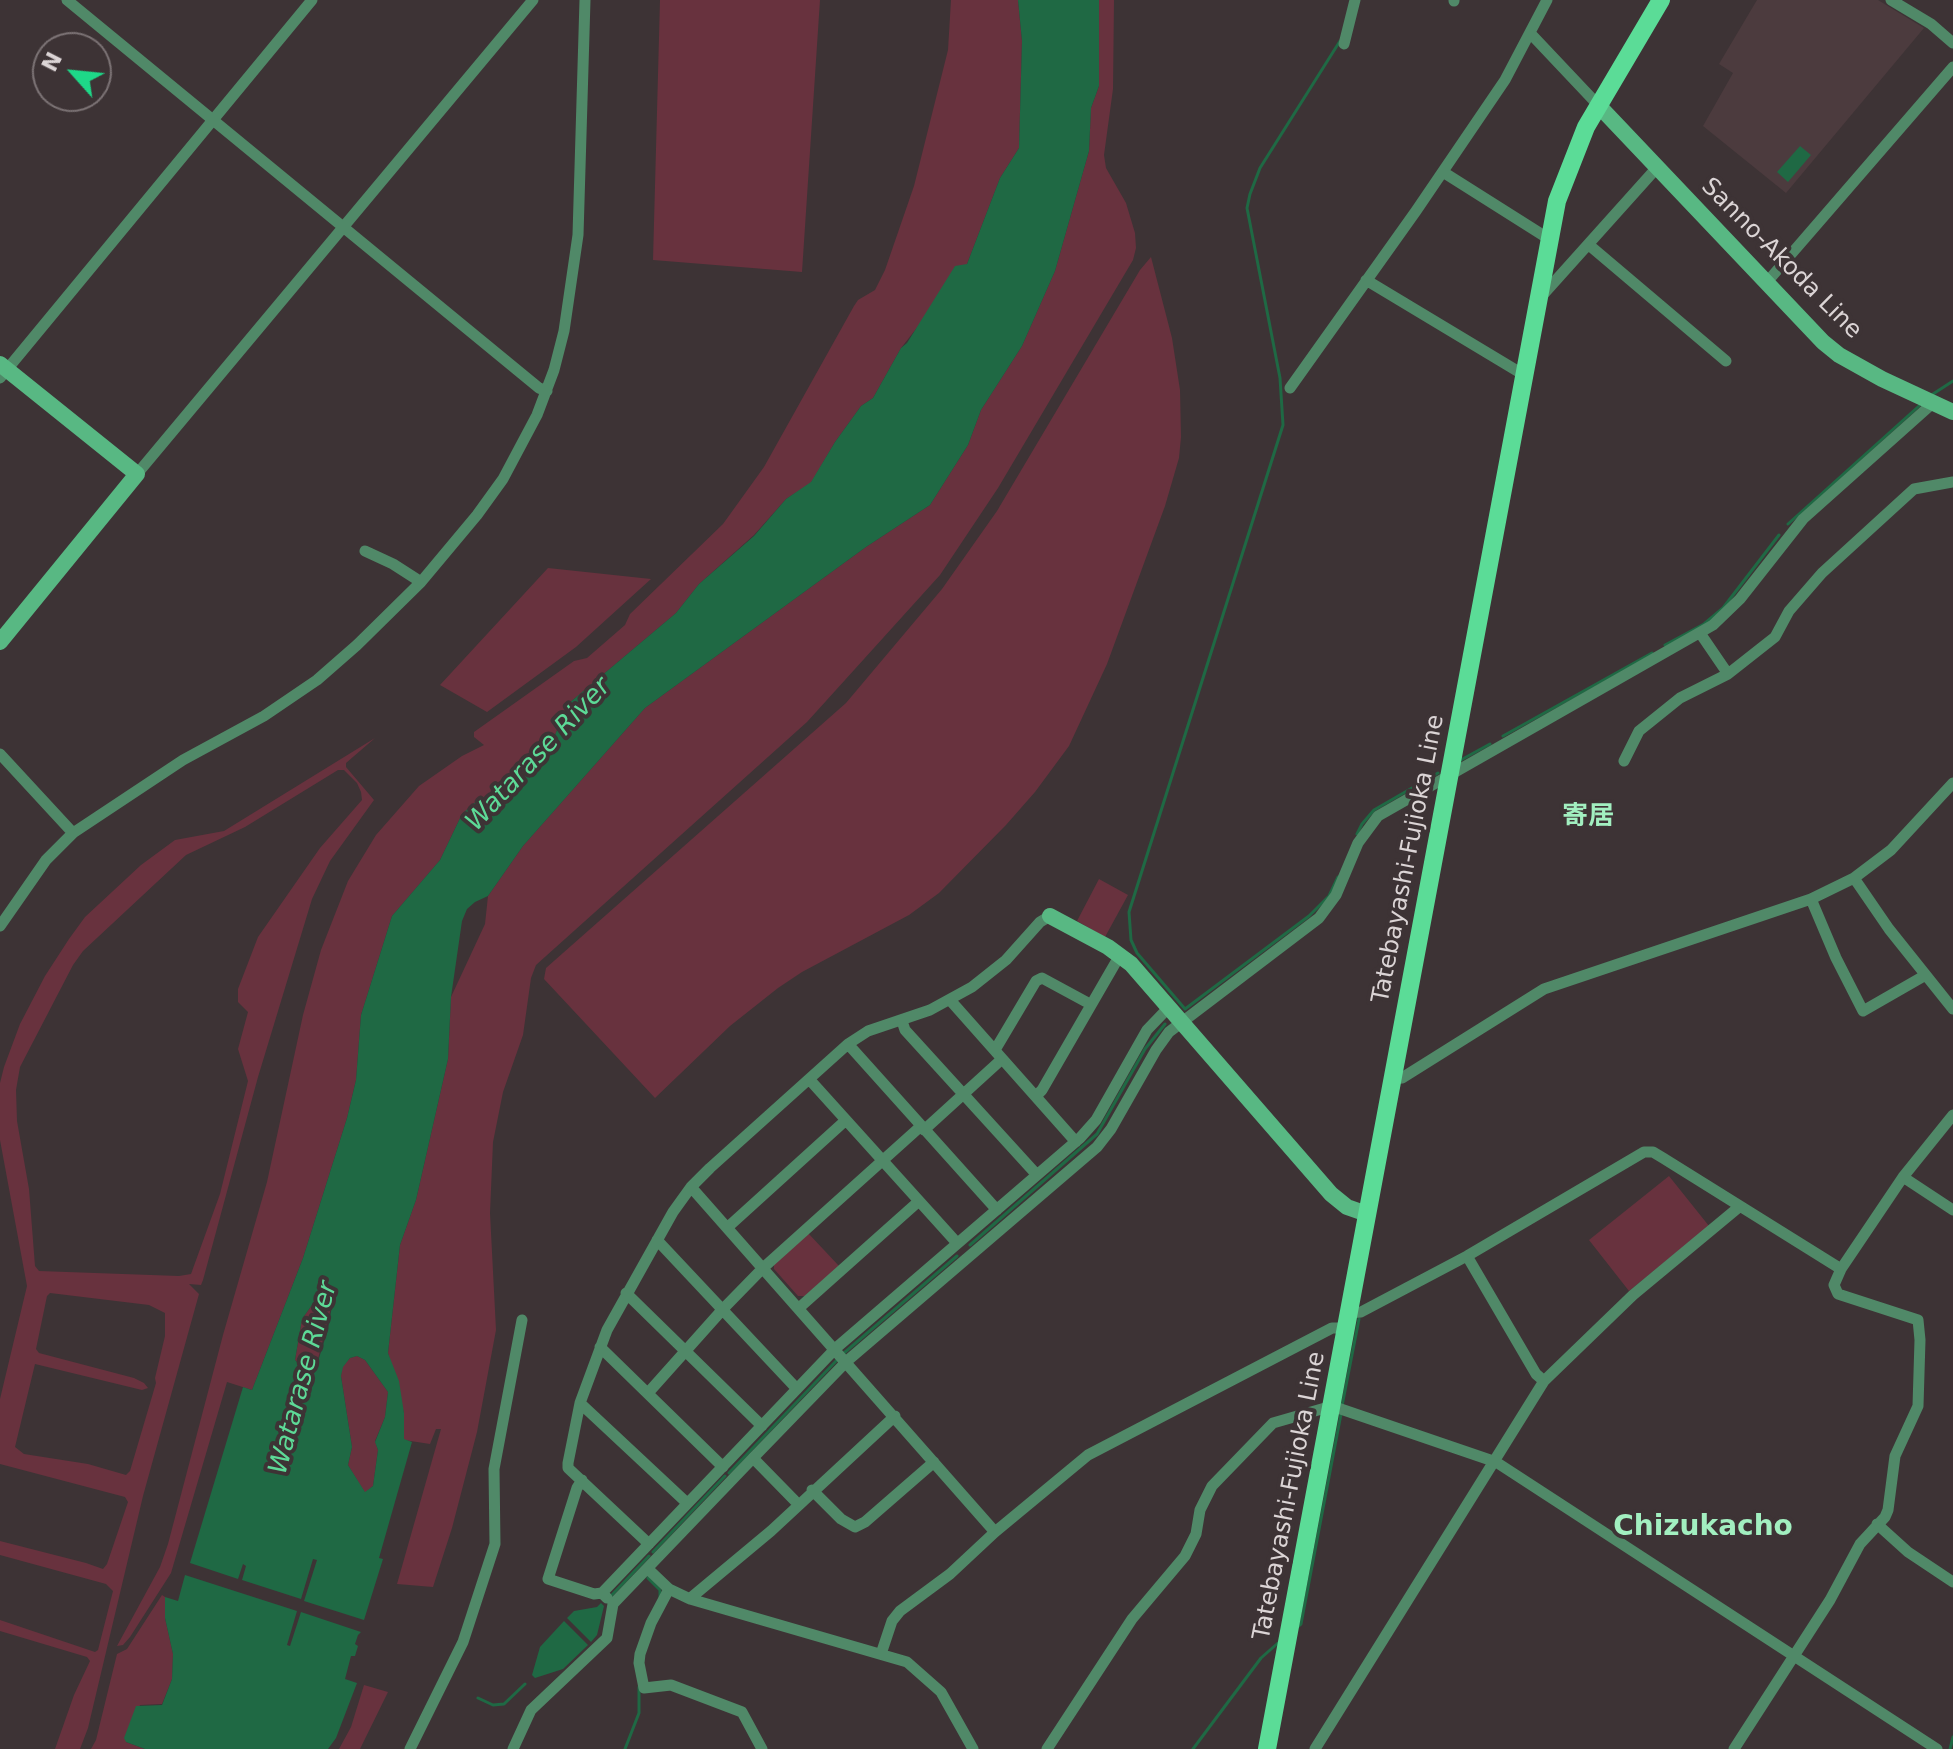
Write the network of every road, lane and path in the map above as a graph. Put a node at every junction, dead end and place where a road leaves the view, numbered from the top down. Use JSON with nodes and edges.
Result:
{"nodes":[{"id":1,"x":67,"y":0,"type":"edge"},
{"id":2,"x":312,"y":0,"type":"edge"},
{"id":3,"x":533,"y":0,"type":"edge"},
{"id":4,"x":585,"y":0,"type":"edge"},
{"id":5,"x":1355,"y":0,"type":"edge"},
{"id":6,"x":1547,"y":0,"type":"edge"},
{"id":7,"x":1661,"y":0,"type":"edge"},
{"id":8,"x":1891,"y":0,"type":"edge"},
{"id":9,"x":1531,"y":34,"type":"junction"},
{"id":10,"x":1953,"y":43,"type":"edge"},
{"id":11,"x":1344,"y":44,"type":"dead end"},
{"id":12,"x":1953,"y":67,"type":"edge"},
{"id":13,"x":1599,"y":106,"type":"junction"},
{"id":14,"x":214,"y":121,"type":"junction"},
{"id":15,"x":1660,"y":170,"type":"junction"},
{"id":16,"x":1443,"y":172,"type":"junction"},
{"id":17,"x":343,"y":227,"type":"junction"},
{"id":18,"x":1549,"y":239,"type":"junction"},
{"id":19,"x":1589,"y":245,"type":"junction"},
{"id":20,"x":1366,"y":280,"type":"junction"},
{"id":21,"x":1767,"y":282,"type":"junction"},
{"id":22,"x":1537,"y":302,"type":"junction"},
{"id":23,"x":1726,"y":361,"type":"dead end"},
{"id":24,"x":2,"y":370,"type":"edge"},
{"id":25,"x":1524,"y":375,"type":"junction"},
{"id":26,"x":1290,"y":388,"type":"dead end"},
{"id":27,"x":547,"y":391,"type":"junction"},
{"id":28,"x":1933,"y":403,"type":"junction"},
{"id":29,"x":1953,"y":412,"type":"edge"},
{"id":30,"x":137,"y":474,"type":"junction"},
{"id":31,"x":1953,"y":482,"type":"edge"},
{"id":32,"x":365,"y":551,"type":"dead end"},
{"id":33,"x":421,"y":582,"type":"junction"},
{"id":34,"x":1700,"y":633,"type":"junction"},
{"id":35,"x":0,"y":642,"type":"edge"},
{"id":36,"x":1728,"y":674,"type":"junction"},
{"id":37,"x":0,"y":754,"type":"edge"},
{"id":38,"x":1624,"y":761,"type":"dead end"},
{"id":39,"x":1449,"y":777,"type":"junction"},
{"id":40,"x":1953,"y":783,"type":"edge"},
{"id":41,"x":73,"y":833,"type":"junction"},
{"id":42,"x":1854,"y":878,"type":"junction"},
{"id":43,"x":1811,"y":899,"type":"junction"},
{"id":44,"x":1050,"y":916,"type":"joint"},
{"id":45,"x":0,"y":926,"type":"edge"},
{"id":46,"x":1120,"y":955,"type":"junction"},
{"id":47,"x":1924,"y":976,"type":"junction"},
{"id":48,"x":950,"y":1000,"type":"junction"},
{"id":49,"x":1090,"y":1004,"type":"junction"},
{"id":50,"x":1170,"y":1006,"type":"junction"},
{"id":51,"x":1953,"y":1009,"type":"edge"},
{"id":52,"x":902,"y":1021,"type":"junction"},
{"id":53,"x":1183,"y":1021,"type":"junction"},
{"id":54,"x":848,"y":1044,"type":"junction"},
{"id":55,"x":998,"y":1054,"type":"junction"},
{"id":56,"x":809,"y":1079,"type":"junction"},
{"id":57,"x":1392,"y":1079,"type":"junction"},
{"id":58,"x":963,"y":1094,"type":"junction"},
{"id":59,"x":1036,"y":1096,"type":"junction"},
{"id":60,"x":1953,"y":1115,"type":"edge"},
{"id":61,"x":846,"y":1120,"type":"junction"},
{"id":62,"x":923,"y":1128,"type":"junction"},
{"id":63,"x":1076,"y":1142,"type":"junction"},
{"id":64,"x":882,"y":1161,"type":"junction"},
{"id":65,"x":1037,"y":1175,"type":"junction"},
{"id":66,"x":1903,"y":1177,"type":"junction"},
{"id":67,"x":691,"y":1187,"type":"junction"},
{"id":68,"x":919,"y":1201,"type":"junction"},
{"id":69,"x":1739,"y":1207,"type":"junction"},
{"id":70,"x":997,"y":1210,"type":"junction"},
{"id":71,"x":1953,"y":1210,"type":"edge"},
{"id":72,"x":1367,"y":1214,"type":"junction"},
{"id":73,"x":728,"y":1227,"type":"junction"},
{"id":74,"x":657,"y":1240,"type":"junction"},
{"id":75,"x":957,"y":1243,"type":"junction"},
{"id":76,"x":1467,"y":1256,"type":"junction"},
{"id":77,"x":763,"y":1268,"type":"junction"},
{"id":78,"x":1841,"y":1269,"type":"junction"},
{"id":79,"x":626,"y":1293,"type":"junction"},
{"id":80,"x":799,"y":1308,"type":"junction"},
{"id":81,"x":723,"y":1309,"type":"junction"},
{"id":82,"x":522,"y":1320,"type":"dead end"},
{"id":83,"x":1348,"y":1320,"type":"junction"},
{"id":84,"x":600,"y":1347,"type":"junction"},
{"id":85,"x":836,"y":1348,"type":"junction"},
{"id":86,"x":685,"y":1351,"type":"junction"},
{"id":87,"x":847,"y":1361,"type":"junction"},
{"id":88,"x":1544,"y":1381,"type":"junction"},
{"id":89,"x":797,"y":1389,"type":"junction"},
{"id":90,"x":648,"y":1393,"type":"junction"},
{"id":91,"x":580,"y":1403,"type":"junction"},
{"id":92,"x":1332,"y":1406,"type":"junction"},
{"id":93,"x":895,"y":1416,"type":"junction"},
{"id":94,"x":762,"y":1426,"type":"junction"},
{"id":95,"x":753,"y":1458,"type":"junction"},
{"id":96,"x":934,"y":1462,"type":"junction"},
{"id":97,"x":1496,"y":1462,"type":"junction"},
{"id":98,"x":723,"y":1467,"type":"junction"},
{"id":99,"x":582,"y":1480,"type":"junction"},
{"id":100,"x":812,"y":1490,"type":"junction"},
{"id":101,"x":687,"y":1503,"type":"junction"},
{"id":102,"x":798,"y":1504,"type":"junction"},
{"id":103,"x":1877,"y":1524,"type":"junction"},
{"id":104,"x":995,"y":1532,"type":"junction"},
{"id":105,"x":649,"y":1544,"type":"junction"},
{"id":106,"x":648,"y":1569,"type":"junction"},
{"id":107,"x":1953,"y":1582,"type":"edge"},
{"id":108,"x":669,"y":1589,"type":"junction"},
{"id":109,"x":602,"y":1593,"type":"junction"},
{"id":110,"x":690,"y":1599,"type":"junction"},
{"id":111,"x":613,"y":1604,"type":"junction"},
{"id":112,"x":881,"y":1654,"type":"junction"},
{"id":113,"x":1794,"y":1657,"type":"junction"},
{"id":114,"x":410,"y":1749,"type":"edge"},
{"id":115,"x":513,"y":1749,"type":"edge"},
{"id":116,"x":762,"y":1749,"type":"edge"},
{"id":117,"x":973,"y":1749,"type":"edge"},
{"id":118,"x":1047,"y":1749,"type":"edge"},
{"id":119,"x":1267,"y":1749,"type":"edge"},
{"id":120,"x":1315,"y":1749,"type":"edge"},
{"id":121,"x":1734,"y":1749,"type":"edge"},
{"id":122,"x":1937,"y":1749,"type":"edge"}],
"edges":[{"from":1,"to":14,"type":"street"},
{"from":2,"to":14,"type":"street"},
{"from":3,"to":17,"type":"street"},
{"from":4,"to":27,"type":"street"},
{"from":5,"to":11,"type":"street"},
{"from":6,"to":9,"type":"street"},
{"from":7,"to":13,"type":"main road","name":"Tatebayashi-Fujioka Line"},
{"from":8,"to":10,"type":"street"},
{"from":9,"to":13,"type":"street"},
{"from":9,"to":16,"type":"street"},
{"from":12,"to":21,"type":"street"},
{"from":13,"to":15,"type":"street","name":"Sanno-Akoda Line"},
{"from":13,"to":18,"type":"main road","name":"Tatebayashi-Fujioka Line"},
{"from":14,"to":17,"type":"street"},
{"from":14,"to":24,"type":"street"},
{"from":15,"to":19,"type":"street"},
{"from":15,"to":21,"type":"street","name":"Sanno-Akoda Line"},
{"from":16,"to":18,"type":"street"},
{"from":16,"to":20,"type":"street"},
{"from":17,"to":27,"type":"street"},
{"from":17,"to":30,"type":"street"},
{"from":18,"to":22,"type":"main road","name":"Tatebayashi-Fujioka Line"},
{"from":19,"to":22,"type":"street"},
{"from":19,"to":23,"type":"street"},
{"from":20,"to":25,"type":"street"},
{"from":20,"to":26,"type":"street"},
{"from":21,"to":28,"type":"street","name":"Sanno-Akoda Line"},
{"from":22,"to":25,"type":"main road","name":"Tatebayashi-Fujioka Line"},
{"from":24,"to":30,"type":"street"},
{"from":25,"to":39,"type":"main road","name":"Tatebayashi-Fujioka Line"},
{"from":27,"to":33,"type":"street"},
{"from":28,"to":29,"type":"street","name":"Sanno-Akoda Line"},
{"from":28,"to":34,"type":"street"},
{"from":30,"to":35,"type":"street"},
{"from":31,"to":36,"type":"street"},
{"from":32,"to":33,"type":"street"},
{"from":33,"to":41,"type":"street"},
{"from":34,"to":36,"type":"street"},
{"from":34,"to":39,"type":"street"},
{"from":36,"to":38,"type":"street"},
{"from":37,"to":41,"type":"street"},
{"from":39,"to":53,"type":"street"},
{"from":39,"to":57,"type":"main road","name":"Tatebayashi-Fujioka Line"},
{"from":40,"to":42,"type":"street"},
{"from":41,"to":45,"type":"street"},
{"from":42,"to":43,"type":"street"},
{"from":42,"to":47,"type":"street"},
{"from":43,"to":47,"type":"street"},
{"from":43,"to":57,"type":"street"},
{"from":44,"to":46,"type":"street"},
{"from":44,"to":48,"type":"street"},
{"from":46,"to":49,"type":"street"},
{"from":46,"to":50,"type":"street"},
{"from":47,"to":51,"type":"street"},
{"from":48,"to":52,"type":"street"},
{"from":48,"to":55,"type":"street"},
{"from":49,"to":55,"type":"street"},
{"from":49,"to":59,"type":"street"},
{"from":50,"to":53,"type":"street"},
{"from":50,"to":63,"type":"street"},
{"from":52,"to":54,"type":"street"},
{"from":52,"to":58,"type":"street"},
{"from":53,"to":72,"type":"street"},
{"from":53,"to":87,"type":"street"},
{"from":54,"to":56,"type":"street"},
{"from":54,"to":62,"type":"street"},
{"from":55,"to":58,"type":"street"},
{"from":55,"to":59,"type":"street"},
{"from":56,"to":61,"type":"street"},
{"from":56,"to":67,"type":"street"},
{"from":57,"to":72,"type":"main road","name":"Tatebayashi-Fujioka Line"},
{"from":58,"to":62,"type":"street"},
{"from":58,"to":65,"type":"street"},
{"from":59,"to":63,"type":"street"},
{"from":60,"to":66,"type":"street"},
{"from":61,"to":64,"type":"street"},
{"from":61,"to":73,"type":"street"},
{"from":62,"to":64,"type":"street"},
{"from":62,"to":70,"type":"street"},
{"from":63,"to":65,"type":"street"},
{"from":64,"to":68,"type":"street"},
{"from":64,"to":77,"type":"street"},
{"from":65,"to":70,"type":"street"},
{"from":66,"to":71,"type":"street"},
{"from":66,"to":78,"type":"street"},
{"from":67,"to":73,"type":"street"},
{"from":67,"to":74,"type":"street"},
{"from":68,"to":75,"type":"street"},
{"from":68,"to":80,"type":"street"},
{"from":69,"to":76,"type":"street"},
{"from":69,"to":78,"type":"street"},
{"from":69,"to":88,"type":"street"},
{"from":70,"to":75,"type":"street"},
{"from":72,"to":83,"type":"main road","name":"Tatebayashi-Fujioka Line"},
{"from":73,"to":77,"type":"street"},
{"from":74,"to":79,"type":"street"},
{"from":74,"to":81,"type":"street"},
{"from":75,"to":85,"type":"street"},
{"from":76,"to":83,"type":"street"},
{"from":76,"to":88,"type":"street"},
{"from":77,"to":80,"type":"street"},
{"from":77,"to":81,"type":"street"},
{"from":78,"to":103,"type":"street"},
{"from":79,"to":84,"type":"street"},
{"from":79,"to":86,"type":"street"},
{"from":80,"to":85,"type":"street"},
{"from":81,"to":86,"type":"street"},
{"from":81,"to":89,"type":"street"},
{"from":82,"to":114,"type":"street"},
{"from":83,"to":92,"type":"main road","name":"Tatebayashi-Fujioka Line"},
{"from":83,"to":104,"type":"street"},
{"from":84,"to":90,"type":"street"},
{"from":84,"to":91,"type":"street"},
{"from":85,"to":87,"type":"street"},
{"from":85,"to":89,"type":"street"},
{"from":86,"to":90,"type":"street"},
{"from":86,"to":94,"type":"street"},
{"from":87,"to":93,"type":"street"},
{"from":87,"to":95,"type":"street"},
{"from":88,"to":97,"type":"street"},
{"from":89,"to":94,"type":"street"},
{"from":90,"to":98,"type":"street"},
{"from":91,"to":99,"type":"street"},
{"from":91,"to":101,"type":"street"},
{"from":92,"to":97,"type":"street"},
{"from":92,"to":118,"type":"street"},
{"from":92,"to":119,"type":"main road","name":"Tatebayashi-Fujioka Line"},
{"from":93,"to":96,"type":"street"},
{"from":93,"to":100,"type":"street"},
{"from":94,"to":98,"type":"street"},
{"from":95,"to":102,"type":"street"},
{"from":95,"to":106,"type":"street"},
{"from":96,"to":100,"type":"street"},
{"from":96,"to":104,"type":"street"},
{"from":97,"to":113,"type":"street"},
{"from":97,"to":120,"type":"street"},
{"from":98,"to":101,"type":"street"},
{"from":99,"to":105,"type":"street"},
{"from":99,"to":109,"type":"street"},
{"from":100,"to":102,"type":"street"},
{"from":101,"to":105,"type":"street"},
{"from":102,"to":110,"type":"street"},
{"from":103,"to":107,"type":"street"},
{"from":103,"to":113,"type":"street"},
{"from":104,"to":112,"type":"street"},
{"from":105,"to":109,"type":"street"},
{"from":106,"to":108,"type":"street"},
{"from":106,"to":111,"type":"street"},
{"from":108,"to":110,"type":"street"},
{"from":108,"to":116,"type":"street"},
{"from":109,"to":111,"type":"street"},
{"from":110,"to":112,"type":"street"},
{"from":111,"to":115,"type":"street"},
{"from":112,"to":117,"type":"street"},
{"from":113,"to":121,"type":"street"},
{"from":113,"to":122,"type":"street"}]}
